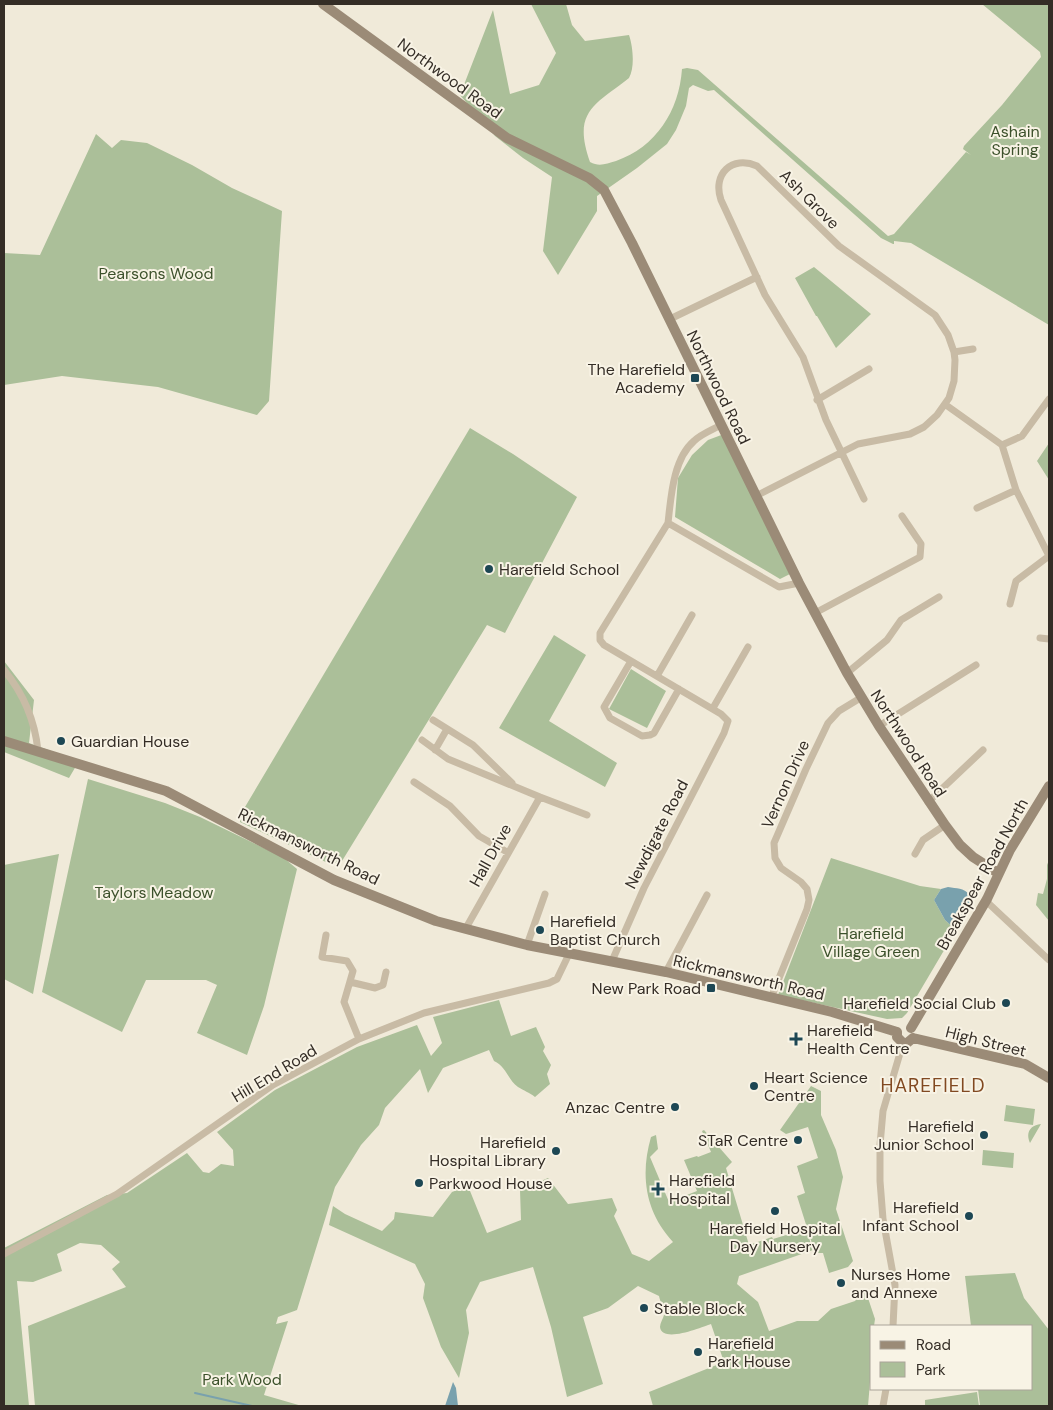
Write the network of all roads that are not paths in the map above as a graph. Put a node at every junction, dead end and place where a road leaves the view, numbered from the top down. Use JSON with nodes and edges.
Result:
{"nodes":[{"id":1,"x":323,"y":4,"type":"edge"},
{"id":2,"x":757,"y":277,"type":"junction"},
{"id":3,"x":670,"y":319,"type":"junction"},
{"id":4,"x":973,"y":349,"type":"dead end"},
{"id":5,"x":954,"y":352,"type":"junction"},
{"id":6,"x":869,"y":369,"type":"dead end"},
{"id":7,"x":1049,"y":399,"type":"edge"},
{"id":8,"x":818,"y":400,"type":"junction"},
{"id":9,"x":946,"y":405,"type":"junction"},
{"id":10,"x":721,"y":425,"type":"junction"},
{"id":11,"x":1002,"y":446,"type":"junction"},
{"id":12,"x":841,"y":452,"type":"junction"},
{"id":13,"x":1016,"y":490,"type":"junction"},
{"id":14,"x":756,"y":496,"type":"junction"},
{"id":15,"x":864,"y":499,"type":"dead end"},
{"id":16,"x":977,"y":508,"type":"dead end"},
{"id":17,"x":902,"y":516,"type":"dead end"},
{"id":18,"x":668,"y":523,"type":"junction"},
{"id":19,"x":1049,"y":556,"type":"edge"},
{"id":20,"x":799,"y":583,"type":"junction"},
{"id":21,"x":940,"y":597,"type":"dead end"},
{"id":22,"x":1010,"y":604,"type":"dead end"},
{"id":23,"x":815,"y":613,"type":"junction"},
{"id":24,"x":692,"y":615,"type":"dead end"},
{"id":25,"x":1040,"y":638,"type":"dead end"},
{"id":26,"x":1049,"y":639,"type":"edge"},
{"id":27,"x":748,"y":647,"type":"dead end"},
{"id":28,"x":631,"y":661,"type":"junction"},
{"id":29,"x":976,"y":665,"type":"dead end"},
{"id":30,"x":4,"y":670,"type":"edge"},
{"id":31,"x":848,"y":673,"type":"junction"},
{"id":32,"x":657,"y":676,"type":"junction"},
{"id":33,"x":679,"y":689,"type":"junction"},
{"id":34,"x":862,"y":697,"type":"junction"},
{"id":35,"x":712,"y":708,"type":"junction"},
{"id":36,"x":433,"y":720,"type":"dead end"},
{"id":37,"x":878,"y":726,"type":"junction"},
{"id":38,"x":447,"y":729,"type":"junction"},
{"id":39,"x":422,"y":740,"type":"dead end"},
{"id":40,"x":4,"y":741,"type":"edge"},
{"id":41,"x":436,"y":750,"type":"junction"},
{"id":42,"x":983,"y":750,"type":"dead end"},
{"id":43,"x":38,"y":751,"type":"junction"},
{"id":44,"x":414,"y":782,"type":"dead end"},
{"id":45,"x":1049,"y":786,"type":"edge"},
{"id":46,"x":516,"y":787,"type":"junction"},
{"id":47,"x":540,"y":797,"type":"junction"},
{"id":48,"x":928,"y":802,"type":"junction"},
{"id":49,"x":587,"y":814,"type":"dead end"},
{"id":50,"x":945,"y":825,"type":"junction"},
{"id":51,"x":507,"y":852,"type":"junction"},
{"id":52,"x":915,"y":854,"type":"dead end"},
{"id":53,"x":998,"y":873,"type":"junction"},
{"id":54,"x":545,"y":894,"type":"dead end"},
{"id":55,"x":707,"y":895,"type":"dead end"},
{"id":56,"x":986,"y":900,"type":"junction"},
{"id":57,"x":466,"y":928,"type":"junction"},
{"id":58,"x":326,"y":935,"type":"dead end"},
{"id":59,"x":527,"y":945,"type":"junction"},
{"id":60,"x":569,"y":954,"type":"junction"},
{"id":61,"x":1049,"y":960,"type":"edge"},
{"id":62,"x":612,"y":961,"type":"junction"},
{"id":63,"x":386,"y":972,"type":"dead end"},
{"id":64,"x":666,"y":972,"type":"junction"},
{"id":65,"x":350,"y":982,"type":"junction"},
{"id":66,"x":771,"y":998,"type":"junction"},
{"id":67,"x":897,"y":1032,"type":"junction"},
{"id":68,"x":912,"y":1033,"type":"junction"},
{"id":69,"x":359,"y":1039,"type":"junction"},
{"id":70,"x":903,"y":1043,"type":"junction"},
{"id":71,"x":1049,"y":1078,"type":"edge"},
{"id":72,"x":4,"y":1254,"type":"edge"},
{"id":73,"x":893,"y":1325,"type":"edge"},
{"id":74,"x":886,"y":1390,"type":"edge"},
{"id":75,"x":884,"y":1406,"type":"edge"}],
"edges":[{"from":1,"to":3,"type":"street","name":"Northwood Road"},
{"from":2,"to":3,"type":"street"},
{"from":2,"to":5,"type":"street","name":"Ash Grove"},
{"from":2,"to":8,"type":"street","name":"Ash Grove"},
{"from":3,"to":10,"type":"street","name":"Northwood Road"},
{"from":4,"to":5,"type":"street"},
{"from":5,"to":9,"type":"street","name":"Ash Grove"},
{"from":6,"to":8,"type":"street"},
{"from":7,"to":11,"type":"street"},
{"from":8,"to":12,"type":"street","name":"Ash Grove"},
{"from":9,"to":11,"type":"street"},
{"from":9,"to":12,"type":"street","name":"Ash Grove"},
{"from":10,"to":14,"type":"street","name":"Northwood Road"},
{"from":10,"to":18,"type":"street"},
{"from":11,"to":13,"type":"street"},
{"from":12,"to":14,"type":"street","name":"Ash Grove"},
{"from":12,"to":15,"type":"street"},
{"from":13,"to":16,"type":"street"},
{"from":13,"to":19,"type":"street"},
{"from":14,"to":20,"type":"street","name":"Northwood Road"},
{"from":17,"to":23,"type":"street"},
{"from":18,"to":20,"type":"street"},
{"from":18,"to":28,"type":"street"},
{"from":19,"to":22,"type":"street"},
{"from":20,"to":23,"type":"street","name":"Northwood Road"},
{"from":21,"to":31,"type":"street"},
{"from":23,"to":31,"type":"street","name":"Northwood Road"},
{"from":24,"to":32,"type":"street"},
{"from":25,"to":26,"type":"street"},
{"from":27,"to":35,"type":"street"},
{"from":28,"to":32,"type":"street"},
{"from":28,"to":33,"type":"street"},
{"from":29,"to":37,"type":"street"},
{"from":30,"to":43,"type":"street"},
{"from":31,"to":34,"type":"street","name":"Northwood Road"},
{"from":32,"to":33,"type":"street"},
{"from":33,"to":35,"type":"street"},
{"from":34,"to":37,"type":"street","name":"Northwood Road"},
{"from":34,"to":66,"type":"street","name":"Vernon Drive"},
{"from":35,"to":62,"type":"street","name":"Newdigate Road"},
{"from":36,"to":38,"type":"street"},
{"from":37,"to":48,"type":"street","name":"Northwood Road"},
{"from":38,"to":41,"type":"street"},
{"from":38,"to":46,"type":"street"},
{"from":39,"to":41,"type":"street"},
{"from":40,"to":43,"type":"street","name":"Rickmansworth Road"},
{"from":41,"to":46,"type":"street"},
{"from":42,"to":48,"type":"street"},
{"from":43,"to":57,"type":"street","name":"Rickmansworth Road"},
{"from":44,"to":51,"type":"street"},
{"from":45,"to":53,"type":"street","name":"Breakspear Road North"},
{"from":46,"to":47,"type":"street"},
{"from":47,"to":49,"type":"street"},
{"from":47,"to":51,"type":"street","name":"Hall Drive"},
{"from":48,"to":50,"type":"street","name":"Northwood Road"},
{"from":50,"to":52,"type":"street"},
{"from":50,"to":53,"type":"street","name":"Northwood Road"},
{"from":51,"to":57,"type":"street","name":"Hall Drive"},
{"from":53,"to":56,"type":"street","name":"Breakspear Road North"},
{"from":54,"to":59,"type":"street"},
{"from":55,"to":64,"type":"street"},
{"from":56,"to":61,"type":"street"},
{"from":56,"to":68,"type":"street","name":"Breakspear Road North"},
{"from":57,"to":59,"type":"street","name":"Rickmansworth Road"},
{"from":58,"to":65,"type":"street"},
{"from":59,"to":60,"type":"street","name":"Rickmansworth Road"},
{"from":60,"to":62,"type":"street","name":"Rickmansworth Road"},
{"from":60,"to":69,"type":"street","name":"Hill End Road"},
{"from":62,"to":64,"type":"street","name":"Rickmansworth Road"},
{"from":63,"to":65,"type":"street"},
{"from":64,"to":66,"type":"street","name":"Rickmansworth Road"},
{"from":65,"to":69,"type":"street"},
{"from":66,"to":67,"type":"street","name":"Rickmansworth Road"},
{"from":67,"to":68,"type":"street"},
{"from":67,"to":70,"type":"street"},
{"from":68,"to":70,"type":"street"},
{"from":68,"to":71,"type":"street","name":"High Street"},
{"from":69,"to":72,"type":"street","name":"Hill End Road"},
{"from":70,"to":73,"type":"street"},
{"from":74,"to":75,"type":"street"}]}
